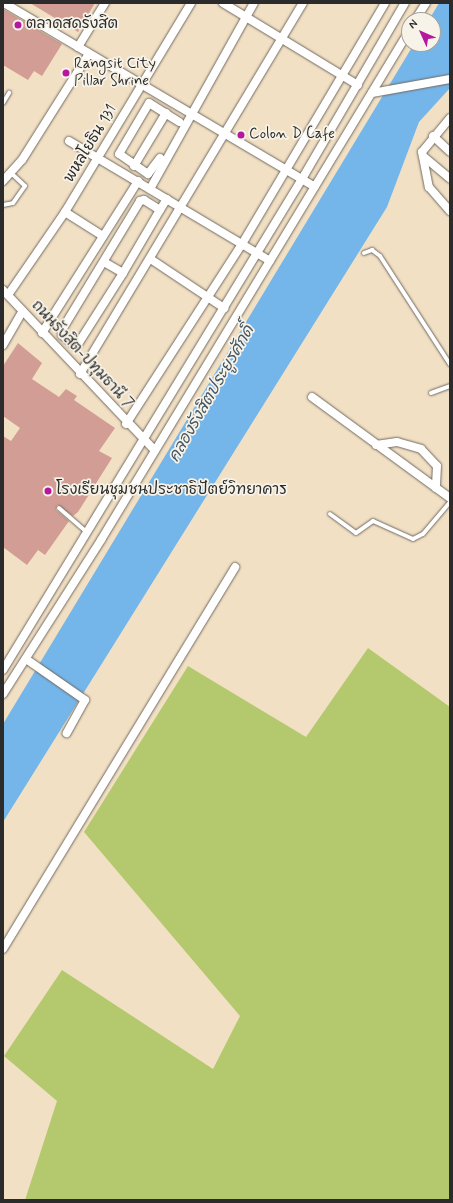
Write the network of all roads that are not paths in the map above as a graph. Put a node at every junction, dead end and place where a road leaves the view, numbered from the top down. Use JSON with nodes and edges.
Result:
{"nodes":[{"id":1,"x":4,"y":3,"type":"edge"},
{"id":2,"x":105,"y":3,"type":"edge"},
{"id":3,"x":191,"y":3,"type":"edge"},
{"id":4,"x":223,"y":3,"type":"edge"},
{"id":5,"x":254,"y":3,"type":"edge"},
{"id":6,"x":303,"y":3,"type":"edge"},
{"id":7,"x":385,"y":3,"type":"edge"},
{"id":8,"x":405,"y":3,"type":"edge"},
{"id":9,"x":426,"y":3,"type":"edge"},
{"id":10,"x":420,"y":12,"type":"edge"},
{"id":11,"x":245,"y":17,"type":"junction"},
{"id":12,"x":282,"y":39,"type":"junction"},
{"id":13,"x":401,"y":44,"type":"edge"},
{"id":14,"x":78,"y":48,"type":"junction"},
{"id":15,"x":88,"y":55,"type":"junction"},
{"id":16,"x":343,"y":76,"type":"junction"},
{"id":17,"x":450,"y":79,"type":"edge"},
{"id":18,"x":358,"y":86,"type":"junction"},
{"id":19,"x":141,"y":87,"type":"junction"},
{"id":20,"x":9,"y":93,"type":"dead end"},
{"id":21,"x":372,"y":93,"type":"junction"},
{"id":22,"x":3,"y":103,"type":"edge"},
{"id":23,"x":166,"y":113,"type":"junction"},
{"id":24,"x":187,"y":113,"type":"junction"},
{"id":25,"x":450,"y":118,"type":"edge"},
{"id":26,"x":180,"y":122,"type":"junction"},
{"id":27,"x":226,"y":136,"type":"junction"},
{"id":28,"x":433,"y":136,"type":"junction"},
{"id":29,"x":69,"y":141,"type":"dead end"},
{"id":30,"x":450,"y":152,"type":"edge"},
{"id":31,"x":423,"y":156,"type":"junction"},
{"id":32,"x":99,"y":158,"type":"junction"},
{"id":33,"x":134,"y":166,"type":"junction"},
{"id":34,"x":284,"y":169,"type":"junction"},
{"id":35,"x":11,"y":173,"type":"junction"},
{"id":36,"x":302,"y":179,"type":"junction"},
{"id":37,"x":450,"y":179,"type":"edge"},
{"id":38,"x":3,"y":181,"type":"edge"},
{"id":39,"x":138,"y":181,"type":"junction"},
{"id":40,"x":315,"y":187,"type":"junction"},
{"id":41,"x":150,"y":189,"type":"junction"},
{"id":42,"x":167,"y":199,"type":"junction"},
{"id":43,"x":3,"y":205,"type":"edge"},
{"id":44,"x":182,"y":208,"type":"junction"},
{"id":45,"x":160,"y":210,"type":"junction"},
{"id":46,"x":450,"y":211,"type":"edge"},
{"id":47,"x":65,"y":212,"type":"junction"},
{"id":48,"x":103,"y":236,"type":"junction"},
{"id":49,"x":242,"y":244,"type":"junction"},
{"id":50,"x":364,"y":253,"type":"dead end"},
{"id":51,"x":257,"y":254,"type":"junction"},
{"id":52,"x":152,"y":260,"type":"junction"},
{"id":53,"x":270,"y":261,"type":"junction"},
{"id":54,"x":104,"y":262,"type":"junction"},
{"id":55,"x":123,"y":273,"type":"junction"},
{"id":56,"x":5,"y":293,"type":"edge"},
{"id":57,"x":208,"y":298,"type":"junction"},
{"id":58,"x":224,"y":308,"type":"junction"},
{"id":59,"x":23,"y":311,"type":"junction"},
{"id":60,"x":42,"y":333,"type":"junction"},
{"id":61,"x":3,"y":345,"type":"edge"},
{"id":62,"x":450,"y":364,"type":"edge"},
{"id":63,"x":80,"y":374,"type":"junction"},
{"id":64,"x":450,"y":386,"type":"edge"},
{"id":65,"x":431,"y":393,"type":"dead end"},
{"id":66,"x":312,"y":397,"type":"dead end"},
{"id":67,"x":126,"y":424,"type":"junction"},
{"id":68,"x":142,"y":439,"type":"junction"},
{"id":69,"x":376,"y":445,"type":"junction"},
{"id":70,"x":155,"y":451,"type":"junction"},
{"id":71,"x":436,"y":488,"type":"junction"},
{"id":72,"x":450,"y":498,"type":"edge"},
{"id":73,"x":450,"y":502,"type":"edge"},
{"id":74,"x":58,"y":508,"type":"dead end"},
{"id":75,"x":330,"y":514,"type":"dead end"},
{"id":76,"x":87,"y":532,"type":"junction"},
{"id":77,"x":235,"y":567,"type":"dead end"},
{"id":78,"x":26,"y":659,"type":"junction"},
{"id":79,"x":3,"y":670,"type":"edge"},
{"id":80,"x":3,"y":694,"type":"edge"},
{"id":81,"x":67,"y":733,"type":"dead end"},
{"id":82,"x":3,"y":949,"type":"edge"}],
"edges":[{"from":1,"to":14,"type":"street"},
{"from":2,"to":14,"type":"street"},
{"from":3,"to":19,"type":"street","name":"พหลโยธิน 131"},
{"from":4,"to":11,"type":"street"},
{"from":5,"to":11,"type":"street"},
{"from":6,"to":12,"type":"street"},
{"from":7,"to":16,"type":"street"},
{"from":8,"to":18,"type":"street"},
{"from":9,"to":10,"type":"street"},
{"from":11,"to":12,"type":"street"},
{"from":11,"to":24,"type":"street"},
{"from":12,"to":16,"type":"street"},
{"from":12,"to":27,"type":"street"},
{"from":13,"to":21,"type":"street"},
{"from":14,"to":15,"type":"street"},
{"from":15,"to":19,"type":"street"},
{"from":15,"to":35,"type":"street"},
{"from":16,"to":18,"type":"street"},
{"from":16,"to":34,"type":"street"},
{"from":17,"to":21,"type":"street"},
{"from":18,"to":36,"type":"street"},
{"from":19,"to":24,"type":"street"},
{"from":19,"to":32,"type":"street","name":"พหลโยธิน 131"},
{"from":20,"to":22,"type":"lane"},
{"from":21,"to":40,"type":"street"},
{"from":23,"to":26,"type":"street"},
{"from":23,"to":33,"type":"street"},
{"from":23,"to":33,"type":"street"},
{"from":24,"to":26,"type":"street"},
{"from":24,"to":27,"type":"street"},
{"from":24,"to":41,"type":"street"},
{"from":25,"to":28,"type":"street"},
{"from":26,"to":33,"type":"street"},
{"from":27,"to":34,"type":"street"},
{"from":27,"to":44,"type":"street"},
{"from":28,"to":30,"type":"street"},
{"from":28,"to":31,"type":"street"},
{"from":29,"to":32,"type":"street"},
{"from":31,"to":37,"type":"street"},
{"from":31,"to":46,"type":"street"},
{"from":32,"to":39,"type":"street"},
{"from":32,"to":47,"type":"street","name":"พหลโยธิน 131"},
{"from":34,"to":36,"type":"street"},
{"from":34,"to":49,"type":"street"},
{"from":35,"to":38,"type":"street"},
{"from":35,"to":43,"type":"lane"},
{"from":36,"to":40,"type":"street"},
{"from":36,"to":51,"type":"street"},
{"from":39,"to":41,"type":"street"},
{"from":39,"to":48,"type":"street"},
{"from":40,"to":53,"type":"street"},
{"from":41,"to":42,"type":"street"},
{"from":42,"to":44,"type":"street"},
{"from":42,"to":45,"type":"street"},
{"from":44,"to":49,"type":"street"},
{"from":44,"to":52,"type":"street"},
{"from":45,"to":54,"type":"street"},
{"from":45,"to":55,"type":"street"},
{"from":47,"to":48,"type":"street"},
{"from":47,"to":56,"type":"street","name":"พหลโยธิน 131"},
{"from":48,"to":60,"type":"street"},
{"from":49,"to":51,"type":"street"},
{"from":49,"to":57,"type":"street"},
{"from":50,"to":62,"type":"lane"},
{"from":51,"to":53,"type":"street"},
{"from":51,"to":58,"type":"street"},
{"from":52,"to":57,"type":"street"},
{"from":52,"to":63,"type":"street"},
{"from":53,"to":70,"type":"street"},
{"from":54,"to":55,"type":"street"},
{"from":54,"to":55,"type":"street"},
{"from":56,"to":59,"type":"street","name":"ถนนรังสิต-ปทุมธานี 7"},
{"from":57,"to":58,"type":"street"},
{"from":57,"to":67,"type":"street"},
{"from":58,"to":68,"type":"street"},
{"from":59,"to":60,"type":"street","name":"ถนนรังสิต-ปทุมธานี 7"},
{"from":59,"to":61,"type":"street"},
{"from":60,"to":63,"type":"street","name":"ถนนรังสิต-ปทุมธานี 7"},
{"from":63,"to":67,"type":"street","name":"ถนนรังสิต-ปทุมธานี 7"},
{"from":64,"to":65,"type":"lane"},
{"from":66,"to":69,"type":"street"},
{"from":67,"to":68,"type":"street","name":"ถนนรังสิต-ปทุมธานี 7"},
{"from":68,"to":70,"type":"street","name":"ถนนรังสิต-ปทุมธานี 7"},
{"from":68,"to":76,"type":"street"},
{"from":69,"to":71,"type":"street"},
{"from":69,"to":71,"type":"street"},
{"from":70,"to":78,"type":"street"},
{"from":71,"to":72,"type":"street"},
{"from":73,"to":75,"type":"lane"},
{"from":74,"to":76,"type":"lane"},
{"from":76,"to":79,"type":"street"},
{"from":77,"to":82,"type":"street"},
{"from":78,"to":80,"type":"street"},
{"from":78,"to":81,"type":"street"}]}
